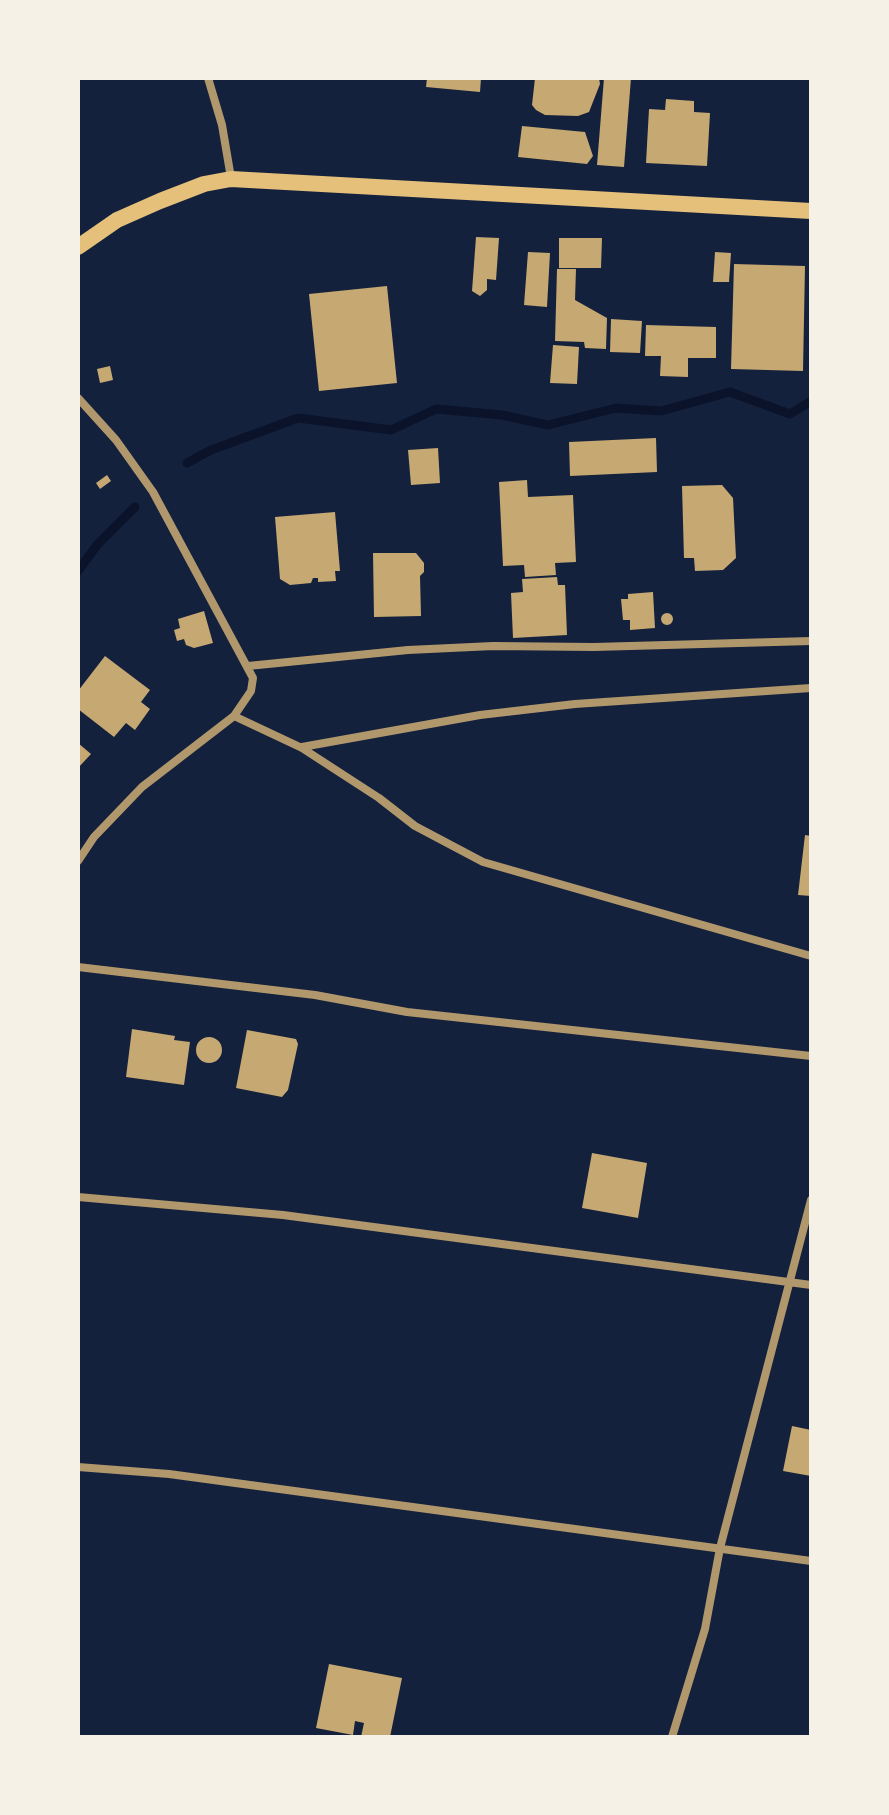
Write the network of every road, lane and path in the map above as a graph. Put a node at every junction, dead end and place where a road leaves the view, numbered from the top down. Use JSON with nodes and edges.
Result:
{"nodes":[{"id":1,"x":208,"y":78,"type":"edge"},
{"id":2,"x":231,"y":179,"type":"junction"},
{"id":3,"x":811,"y":211,"type":"edge"},
{"id":4,"x":78,"y":247,"type":"edge"},
{"id":5,"x":78,"y":398,"type":"edge"},
{"id":6,"x":811,"y":641,"type":"edge"},
{"id":7,"x":248,"y":666,"type":"junction"},
{"id":8,"x":811,"y":688,"type":"edge"},
{"id":9,"x":234,"y":716,"type":"junction"},
{"id":10,"x":302,"y":748,"type":"junction"},
{"id":11,"x":78,"y":861,"type":"edge"},
{"id":12,"x":811,"y":956,"type":"edge"},
{"id":13,"x":78,"y":967,"type":"edge"},
{"id":14,"x":811,"y":1056,"type":"edge"},
{"id":15,"x":78,"y":1197,"type":"edge"},
{"id":16,"x":811,"y":1200,"type":"edge"},
{"id":17,"x":789,"y":1282,"type":"junction"},
{"id":18,"x":811,"y":1285,"type":"edge"},
{"id":19,"x":78,"y":1467,"type":"edge"},
{"id":20,"x":720,"y":1548,"type":"junction"},
{"id":21,"x":811,"y":1561,"type":"edge"},
{"id":22,"x":672,"y":1737,"type":"edge"}],
"edges":[{"from":1,"to":2,"type":"street"},
{"from":2,"to":3,"type":"main road"},
{"from":2,"to":4,"type":"main road"},
{"from":5,"to":7,"type":"street"},
{"from":6,"to":7,"type":"street"},
{"from":7,"to":9,"type":"street"},
{"from":8,"to":10,"type":"street"},
{"from":9,"to":10,"type":"street"},
{"from":9,"to":11,"type":"street"},
{"from":10,"to":12,"type":"street"},
{"from":13,"to":14,"type":"street"},
{"from":15,"to":17,"type":"street"},
{"from":16,"to":17,"type":"street"},
{"from":17,"to":18,"type":"street"},
{"from":17,"to":20,"type":"street"},
{"from":19,"to":20,"type":"street"},
{"from":20,"to":21,"type":"street"},
{"from":20,"to":22,"type":"street"}]}
